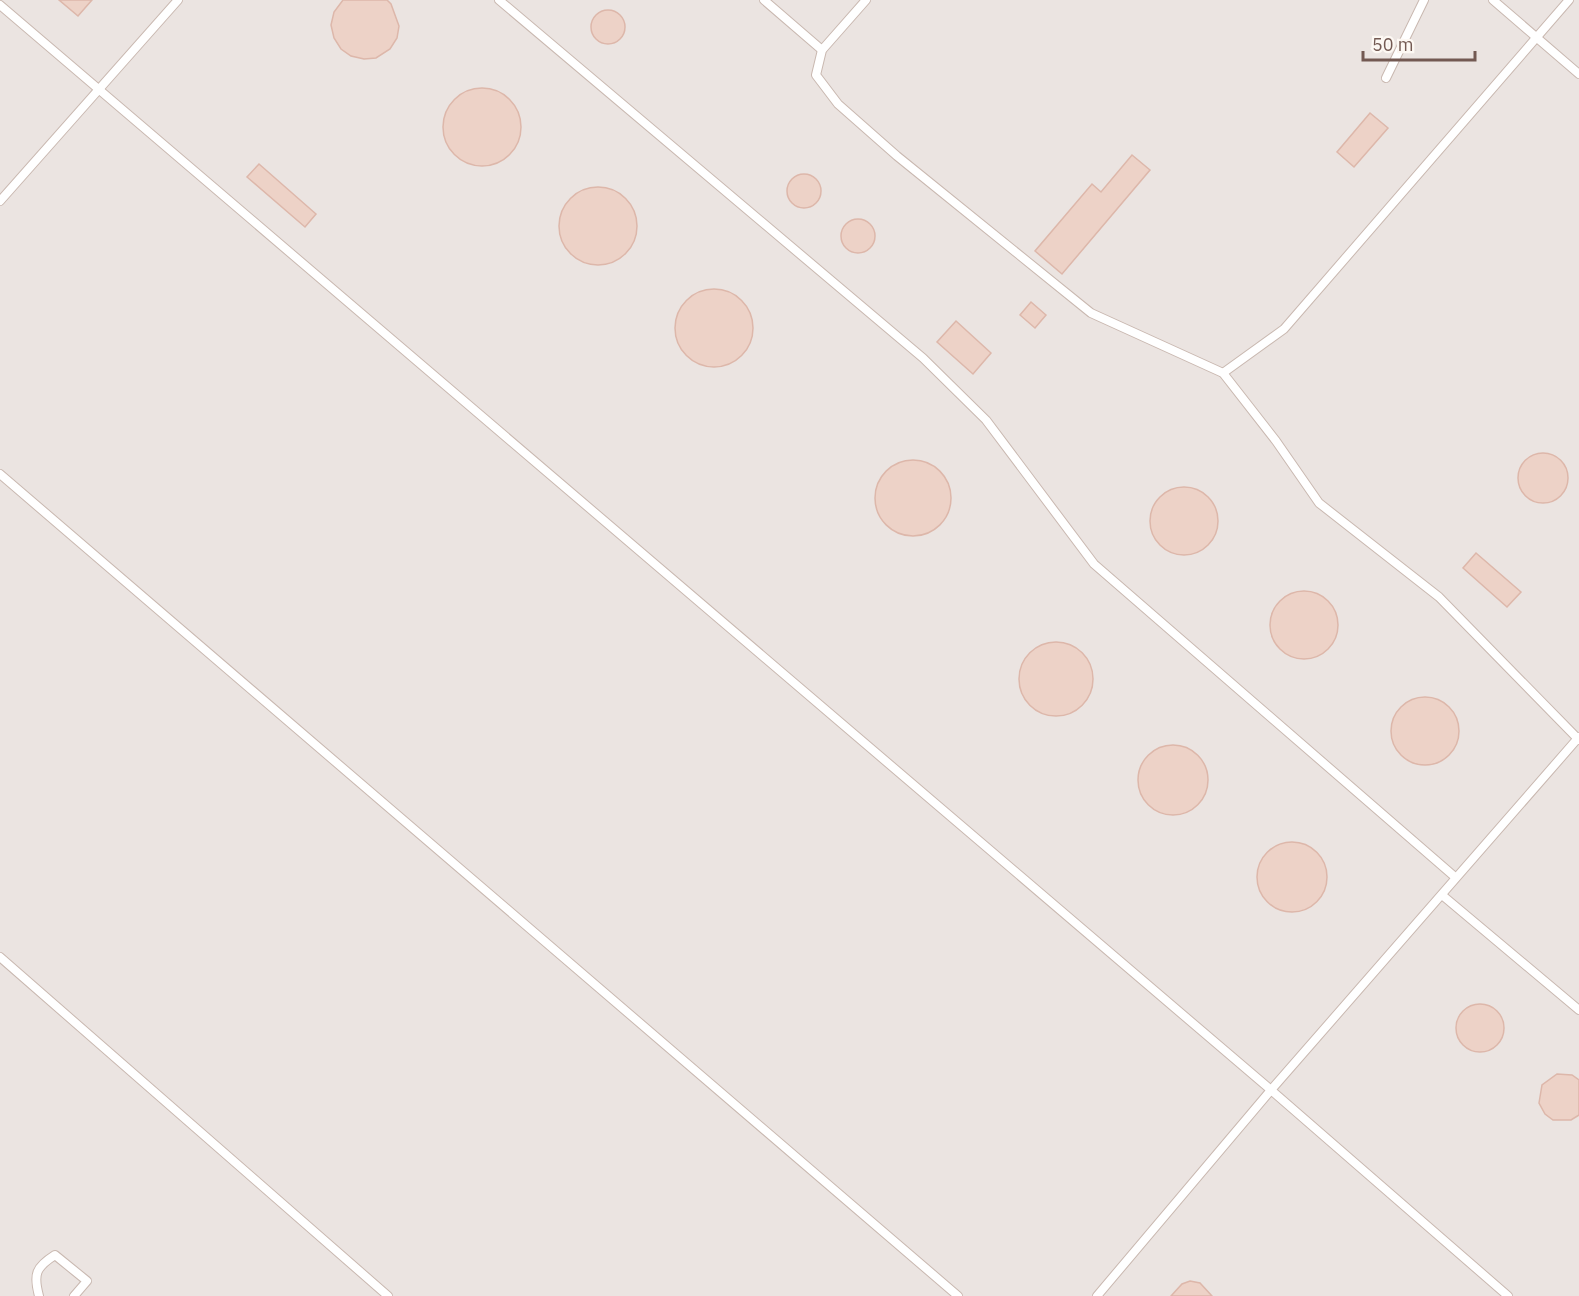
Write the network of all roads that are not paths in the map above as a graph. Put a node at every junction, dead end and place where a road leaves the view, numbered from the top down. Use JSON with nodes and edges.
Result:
{"nodes":[{"id":1,"x":178,"y":0,"type":"edge"},
{"id":2,"x":499,"y":0,"type":"edge"},
{"id":3,"x":764,"y":0,"type":"edge"},
{"id":4,"x":866,"y":0,"type":"edge"},
{"id":5,"x":1424,"y":0,"type":"edge"},
{"id":6,"x":1493,"y":0,"type":"edge"},
{"id":7,"x":1569,"y":0,"type":"edge"},
{"id":8,"x":0,"y":4,"type":"edge"},
{"id":9,"x":1537,"y":38,"type":"junction"},
{"id":10,"x":822,"y":50,"type":"junction"},
{"id":11,"x":1579,"y":74,"type":"edge"},
{"id":12,"x":1386,"y":78,"type":"dead end"},
{"id":13,"x":98,"y":91,"type":"junction"},
{"id":14,"x":0,"y":201,"type":"edge"},
{"id":15,"x":1223,"y":373,"type":"junction"},
{"id":16,"x":0,"y":474,"type":"edge"},
{"id":17,"x":1578,"y":738,"type":"edge"},
{"id":18,"x":1455,"y":877,"type":"junction"},
{"id":19,"x":1442,"y":895,"type":"junction"},
{"id":20,"x":0,"y":957,"type":"edge"},
{"id":21,"x":1579,"y":1010,"type":"edge"},
{"id":22,"x":1271,"y":1090,"type":"junction"},
{"id":23,"x":39,"y":1296,"type":"edge"},
{"id":24,"x":74,"y":1296,"type":"edge"},
{"id":25,"x":388,"y":1296,"type":"edge"},
{"id":26,"x":958,"y":1296,"type":"edge"},
{"id":27,"x":1097,"y":1296,"type":"edge"},
{"id":28,"x":1508,"y":1296,"type":"edge"}],
"edges":[{"from":1,"to":13,"type":"lane"},
{"from":2,"to":18,"type":"lane"},
{"from":3,"to":10,"type":"lane"},
{"from":4,"to":10,"type":"lane"},
{"from":5,"to":12,"type":"lane"},
{"from":6,"to":9,"type":"lane"},
{"from":7,"to":9,"type":"lane"},
{"from":8,"to":13,"type":"lane"},
{"from":9,"to":11,"type":"lane"},
{"from":9,"to":15,"type":"lane"},
{"from":10,"to":15,"type":"lane"},
{"from":13,"to":14,"type":"lane"},
{"from":13,"to":22,"type":"lane"},
{"from":15,"to":17,"type":"lane"},
{"from":16,"to":26,"type":"lane"},
{"from":17,"to":18,"type":"lane"},
{"from":18,"to":19,"type":"lane"},
{"from":19,"to":21,"type":"lane"},
{"from":19,"to":22,"type":"lane"},
{"from":20,"to":25,"type":"lane"},
{"from":22,"to":27,"type":"lane"},
{"from":22,"to":28,"type":"lane"},
{"from":23,"to":24,"type":"lane"}]}
